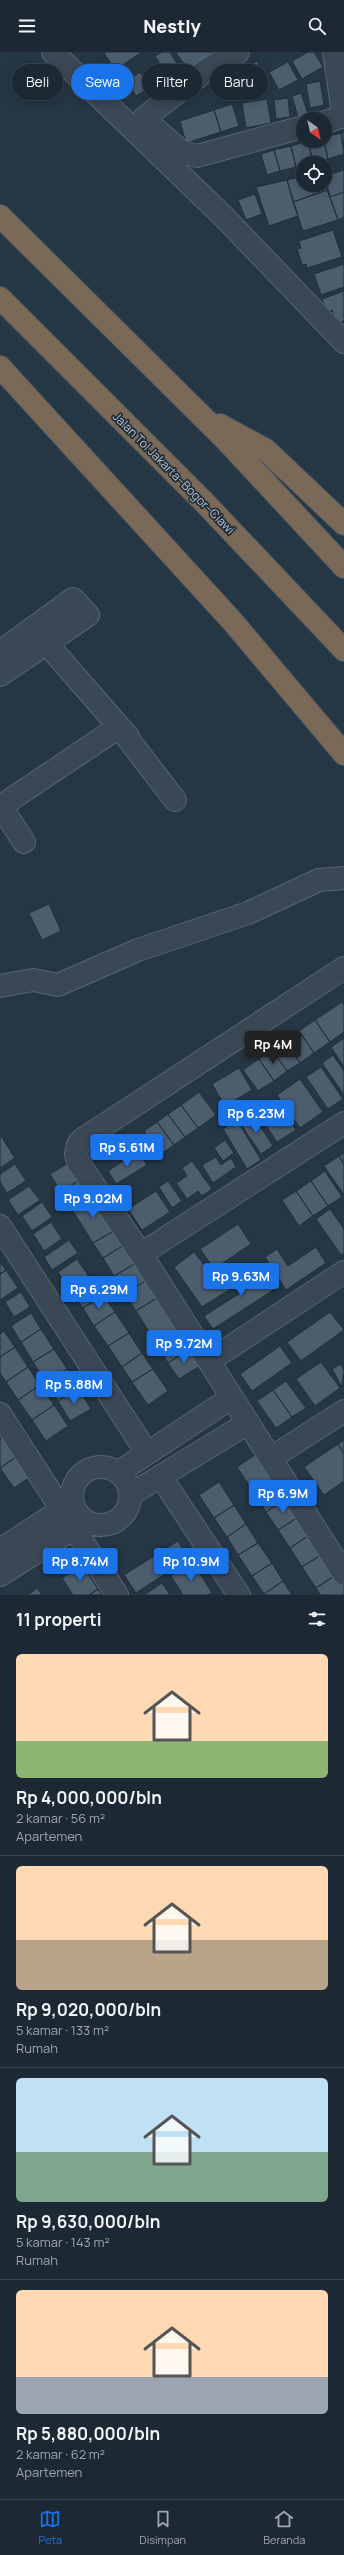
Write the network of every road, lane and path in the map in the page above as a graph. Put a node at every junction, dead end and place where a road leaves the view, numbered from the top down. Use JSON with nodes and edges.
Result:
{"nodes":[{"id":1,"x":53,"y":52,"type":"edge"},
{"id":2,"x":72,"y":52,"type":"edge"},
{"id":3,"x":238,"y":52,"type":"edge"},
{"id":4,"x":334,"y":52,"type":"edge"},
{"id":5,"x":144,"y":118,"type":"junction"},
{"id":6,"x":332,"y":120,"type":"edge"},
{"id":7,"x":296,"y":129,"type":"edge"},
{"id":8,"x":0,"y":216,"type":"edge"},
{"id":9,"x":0,"y":298,"type":"edge"},
{"id":10,"x":344,"y":342,"type":"edge"},
{"id":11,"x":0,"y":367,"type":"edge"},
{"id":12,"x":200,"y":414,"type":"junction"},
{"id":13,"x":344,"y":524,"type":"edge"},
{"id":14,"x":344,"y":567,"type":"edge"},
{"id":15,"x":41,"y":636,"type":"junction"},
{"id":16,"x":344,"y":650,"type":"edge"},
{"id":17,"x":0,"y":652,"type":"edge"},
{"id":18,"x":0,"y":674,"type":"edge"},
{"id":19,"x":119,"y":727,"type":"junction"},
{"id":20,"x":344,"y":754,"type":"edge"},
{"id":21,"x":178,"y":798,"type":"dead end"},
{"id":22,"x":0,"y":805,"type":"edge"},
{"id":23,"x":24,"y":842,"type":"dead end"},
{"id":24,"x":344,"y":878,"type":"edge"},
{"id":25,"x":344,"y":968,"type":"edge"},
{"id":26,"x":0,"y":986,"type":"edge"},
{"id":27,"x":344,"y":1123,"type":"edge"},
{"id":28,"x":0,"y":1226,"type":"edge"},
{"id":29,"x":140,"y":1254,"type":"junction"},
{"id":30,"x":344,"y":1272,"type":"edge"},
{"id":31,"x":209,"y":1361,"type":"junction"},
{"id":32,"x":231,"y":1398,"type":"junction"},
{"id":33,"x":344,"y":1411,"type":"edge"},
{"id":34,"x":0,"y":1414,"type":"edge"},
{"id":35,"x":248,"y":1423,"type":"junction"},
{"id":36,"x":147,"y":1453,"type":"junction"},
{"id":37,"x":271,"y":1458,"type":"junction"},
{"id":38,"x":119,"y":1472,"type":"junction"},
{"id":39,"x":161,"y":1477,"type":"junction"},
{"id":40,"x":130,"y":1495,"type":"junction"},
{"id":41,"x":67,"y":1507,"type":"junction"},
{"id":42,"x":80,"y":1525,"type":"junction"},
{"id":43,"x":0,"y":1550,"type":"edge"},
{"id":44,"x":341,"y":1561,"type":"edge"},
{"id":45,"x":0,"y":1575,"type":"edge"},
{"id":46,"x":117,"y":1595,"type":"edge"},
{"id":47,"x":239,"y":1595,"type":"edge"}],
"edges":[{"from":1,"to":10,"type":"street"},
{"from":2,"to":5,"type":"street"},
{"from":3,"to":5,"type":"street"},
{"from":4,"to":6,"type":"street"},
{"from":5,"to":7,"type":"street"},
{"from":8,"to":12,"type":"highway"},
{"from":9,"to":16,"type":"highway","name":"Jalan Tol Jakarta–Bogor–Ciawi"},
{"from":11,"to":20,"type":"highway"},
{"from":12,"to":13,"type":"highway"},
{"from":12,"to":14,"type":"highway"},
{"from":15,"to":17,"type":"street"},
{"from":15,"to":18,"type":"street"},
{"from":15,"to":19,"type":"street"},
{"from":19,"to":21,"type":"street"},
{"from":19,"to":22,"type":"street"},
{"from":22,"to":23,"type":"street"},
{"from":24,"to":26,"type":"street"},
{"from":25,"to":29,"type":"street"},
{"from":27,"to":29,"type":"street"},
{"from":28,"to":36,"type":"street"},
{"from":29,"to":31,"type":"street"},
{"from":30,"to":31,"type":"street"},
{"from":31,"to":32,"type":"street"},
{"from":32,"to":35,"type":"street"},
{"from":32,"to":36,"type":"street"},
{"from":33,"to":37,"type":"street"},
{"from":34,"to":41,"type":"street"},
{"from":35,"to":37,"type":"street"},
{"from":35,"to":39,"type":"street"},
{"from":36,"to":38,"type":"street"},
{"from":37,"to":44,"type":"street"},
{"from":38,"to":40,"type":"street"},
{"from":38,"to":41,"type":"street"},
{"from":39,"to":40,"type":"street"},
{"from":39,"to":47,"type":"street"},
{"from":40,"to":42,"type":"street"},
{"from":41,"to":42,"type":"street"},
{"from":41,"to":43,"type":"street"},
{"from":42,"to":45,"type":"street"},
{"from":42,"to":46,"type":"street"}]}
